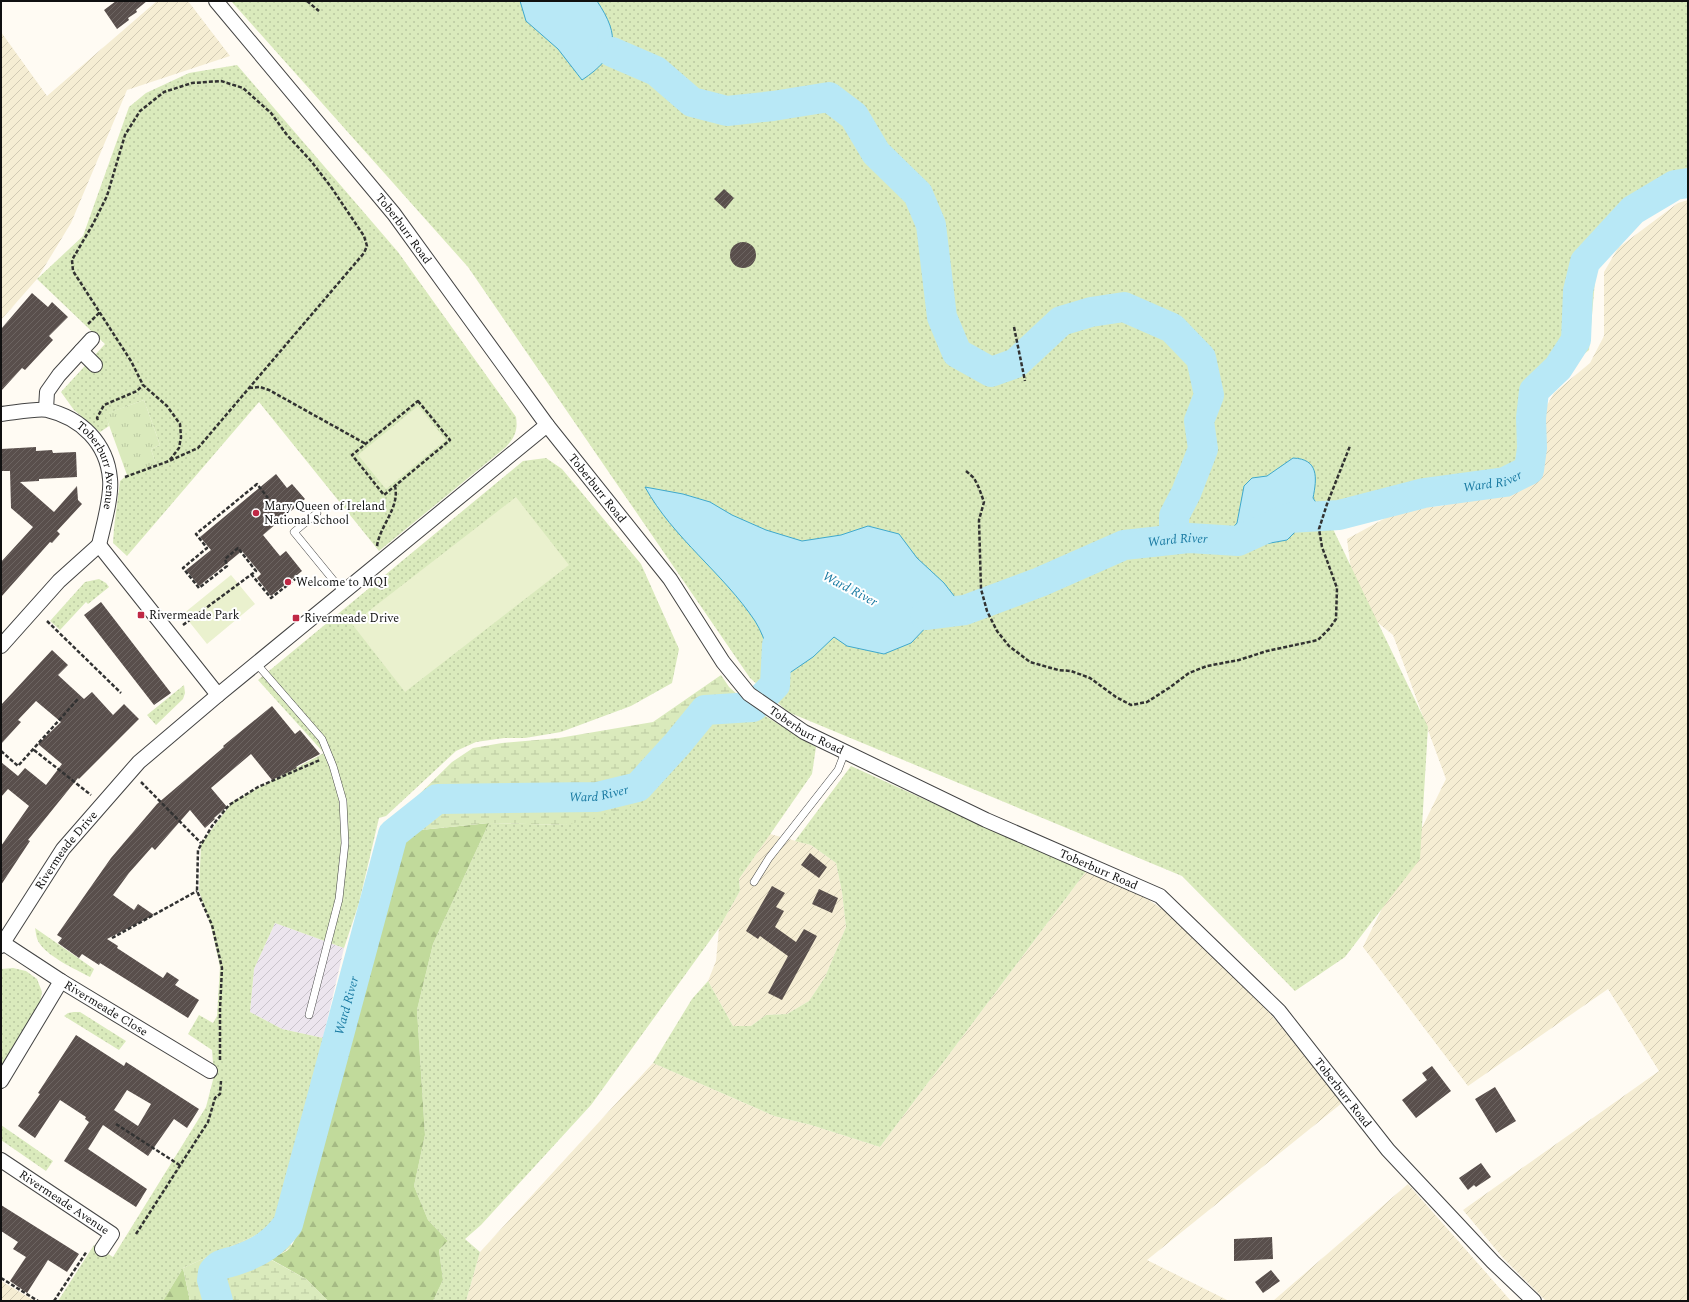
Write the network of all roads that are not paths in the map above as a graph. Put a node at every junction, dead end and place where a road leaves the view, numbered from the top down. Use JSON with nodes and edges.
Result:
{"nodes":[{"id":1,"x":216,"y":1,"type":"edge"},
{"id":2,"x":89,"y":332,"type":"road end"},
{"id":3,"x":81,"y":351,"type":"junction"},
{"id":4,"x":95,"y":365,"type":"dead end"},
{"id":5,"x":46,"y":409,"type":"junction"},
{"id":6,"x":1,"y":414,"type":"edge"},
{"id":7,"x":547,"y":425,"type":"junction"},
{"id":8,"x":317,"y":512,"type":"dead end"},
{"id":9,"x":99,"y":545,"type":"junction"},
{"id":10,"x":343,"y":592,"type":"junction"},
{"id":11,"x":1,"y":646,"type":"edge"},
{"id":12,"x":256,"y":663,"type":"junction"},
{"id":13,"x":218,"y":695,"type":"junction"},
{"id":14,"x":845,"y":752,"type":"junction"},
{"id":15,"x":754,"y":882,"type":"dead end"},
{"id":16,"x":2,"y":944,"type":"edge"},
{"id":17,"x":61,"y":981,"type":"junction"},
{"id":18,"x":309,"y":1015,"type":"dead end"},
{"id":19,"x":217,"y":1070,"type":"road end"},
{"id":20,"x":1,"y":1082,"type":"edge"},
{"id":21,"x":1,"y":1160,"type":"edge"},
{"id":22,"x":96,"y":1247,"type":"road end"},
{"id":23,"x":1534,"y":1301,"type":"edge"}],
"edges":[{"from":1,"to":7,"type":"street","name":"Toberburr Road"},
{"from":2,"to":3,"type":"street"},
{"from":3,"to":4,"type":"street"},
{"from":3,"to":5,"type":"street"},
{"from":5,"to":6,"type":"street","name":"Toberburr Avenue"},
{"from":5,"to":9,"type":"street","name":"Toberburr Avenue"},
{"from":7,"to":10,"type":"street","name":"Rivermeade Drive"},
{"from":7,"to":14,"type":"street","name":"Toberburr Road"},
{"from":8,"to":10,"type":"lane"},
{"from":9,"to":11,"type":"street"},
{"from":9,"to":13,"type":"street"},
{"from":10,"to":12,"type":"street","name":"Rivermeade Drive"},
{"from":12,"to":13,"type":"street","name":"Rivermeade Drive"},
{"from":12,"to":18,"type":"lane"},
{"from":13,"to":16,"type":"street","name":"Rivermeade Drive"},
{"from":14,"to":15,"type":"lane"},
{"from":14,"to":23,"type":"street","name":"Toberburr Road"},
{"from":16,"to":17,"type":"street","name":"Rivermeade Close"},
{"from":17,"to":19,"type":"street","name":"Rivermeade Close"},
{"from":17,"to":20,"type":"street"},
{"from":21,"to":22,"type":"street","name":"Rivermeade Avenue"}]}
